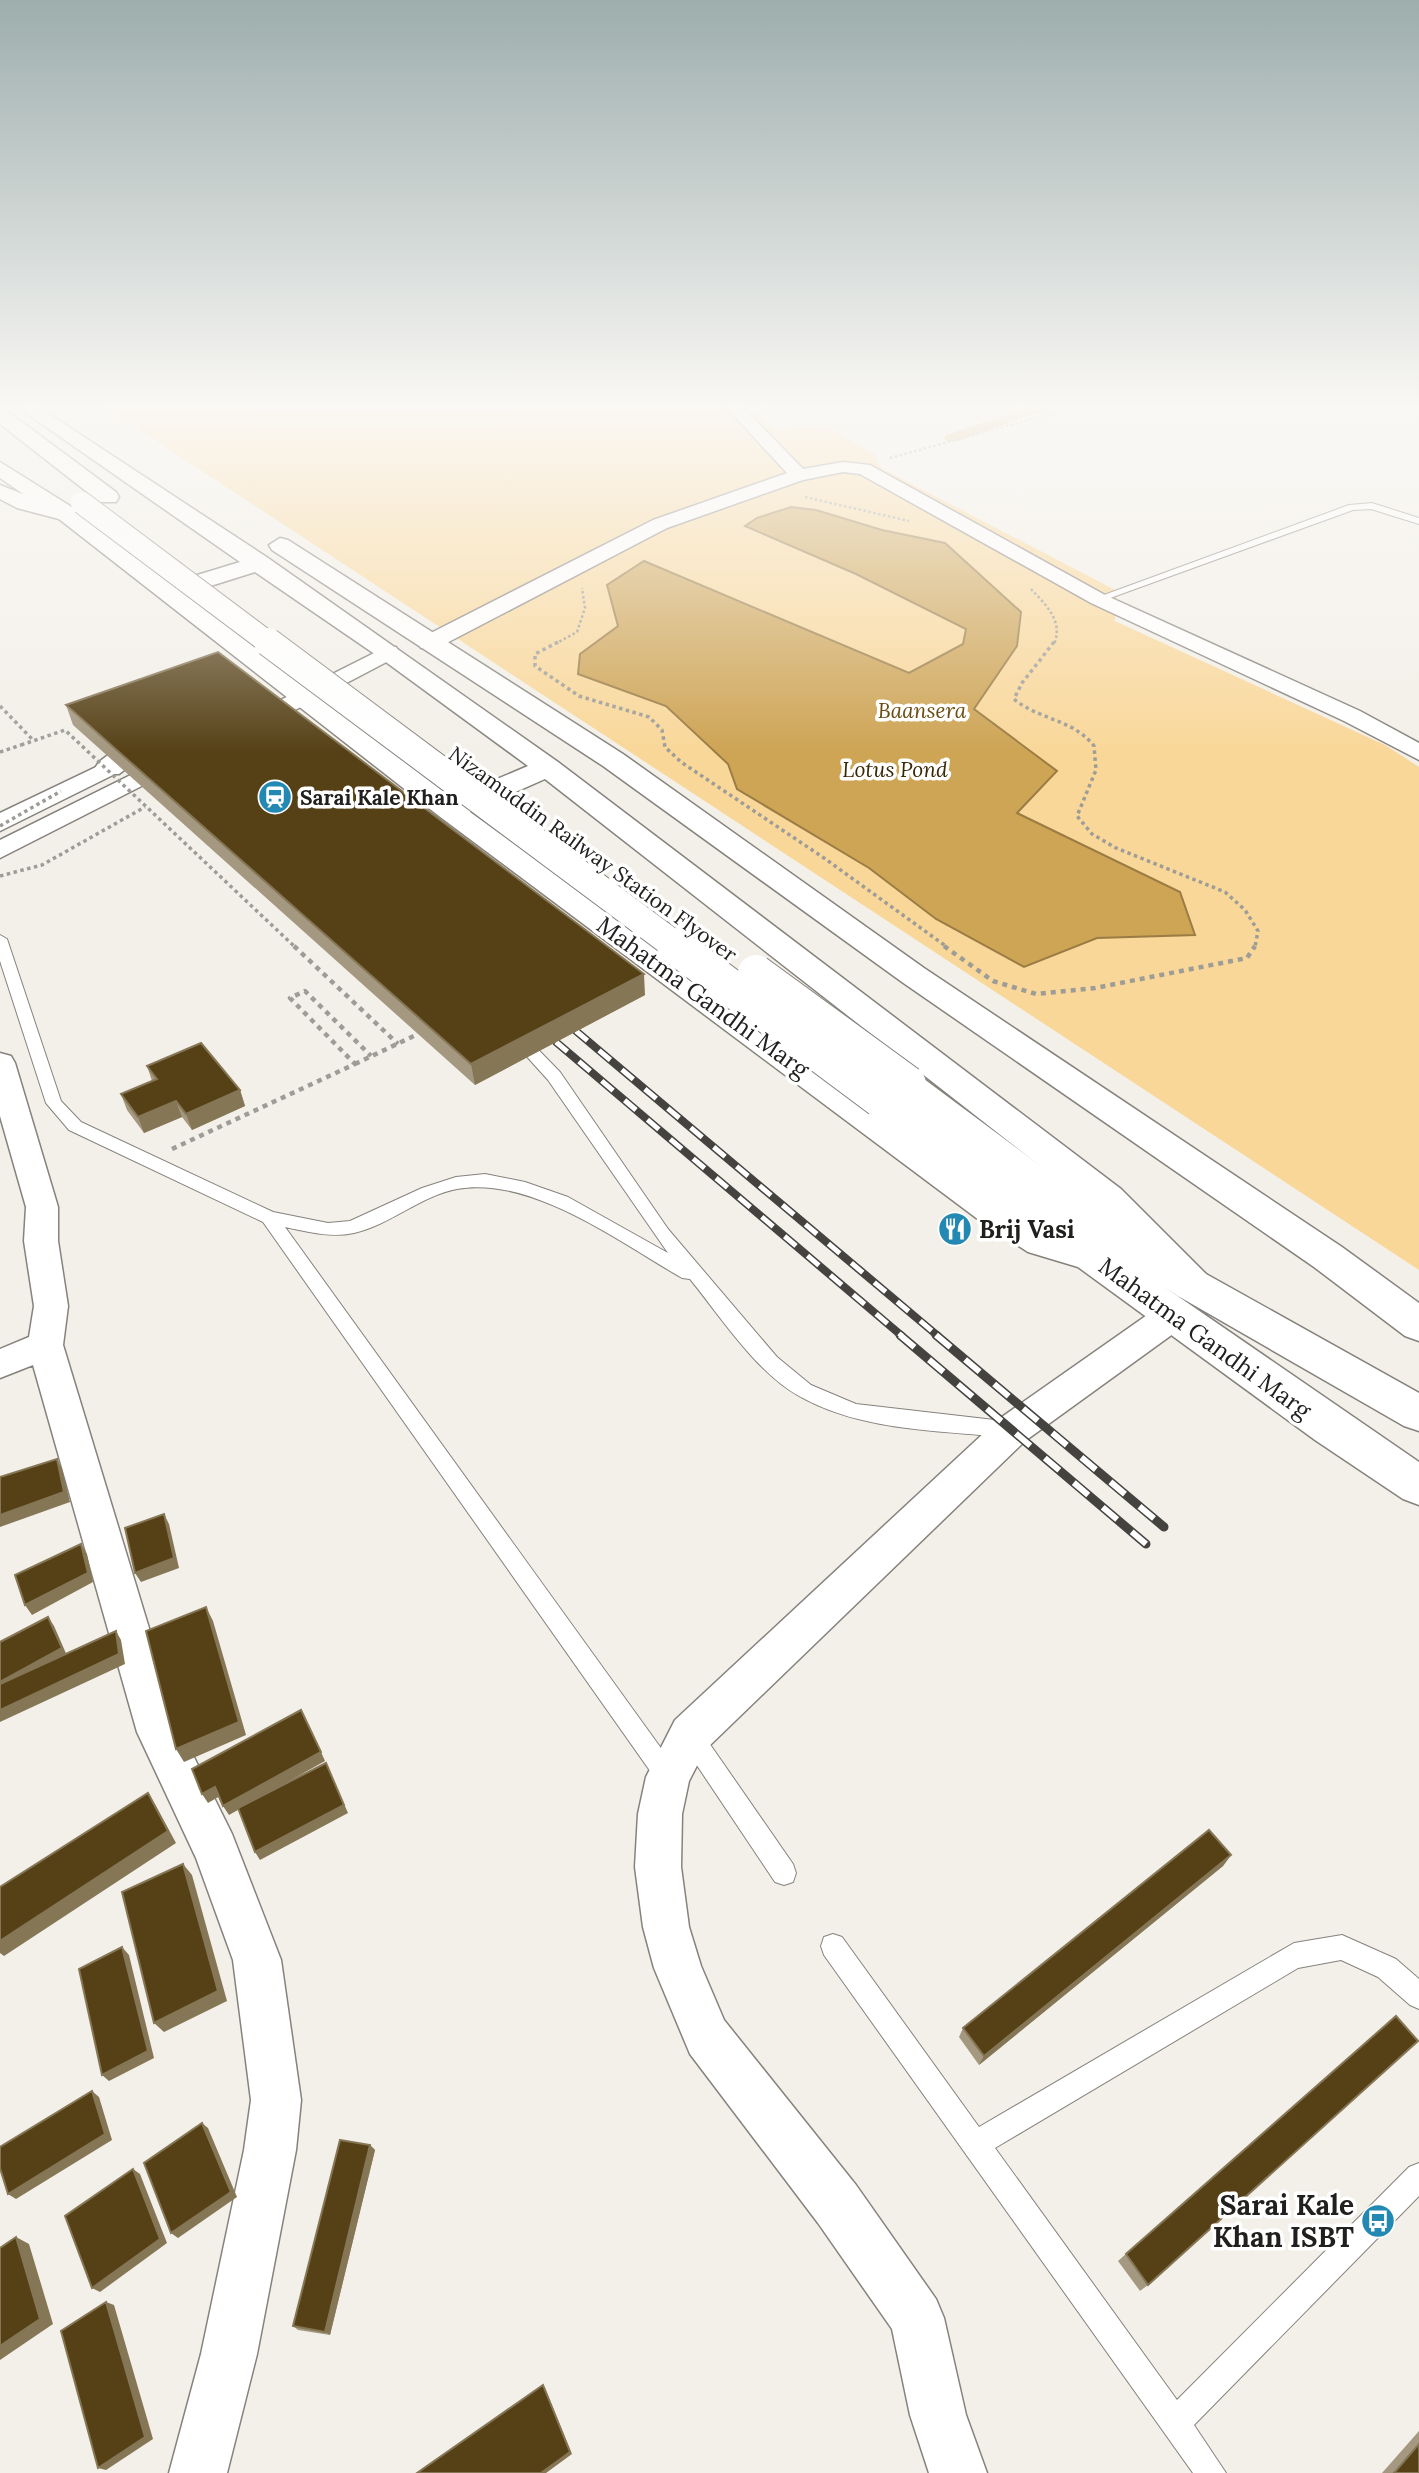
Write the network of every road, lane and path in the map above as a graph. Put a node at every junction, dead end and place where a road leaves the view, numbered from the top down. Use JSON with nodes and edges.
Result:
{"nodes":[{"id":1,"x":77,"y":521,"type":"edge"},
{"id":2,"x":108,"y":521,"type":"edge"},
{"id":3,"x":199,"y":521,"type":"edge"},
{"id":4,"x":244,"y":521,"type":"edge"},
{"id":5,"x":668,"y":521,"type":"edge"},
{"id":6,"x":909,"y":521,"type":"edge"},
{"id":7,"x":956,"y":521,"type":"edge"},
{"id":8,"x":1312,"y":521,"type":"edge"},
{"id":9,"x":920,"y":524,"type":"dead end"},
{"id":10,"x":260,"y":562,"type":"junction"},
{"id":11,"x":570,"y":570,"type":"junction"},
{"id":12,"x":1027,"y":586,"type":"dead end"},
{"id":13,"x":168,"y":592,"type":"junction"},
{"id":14,"x":1098,"y":599,"type":"junction"},
{"id":15,"x":213,"y":627,"type":"junction"},
{"id":16,"x":429,"y":643,"type":"junction"},
{"id":17,"x":388,"y":652,"type":"junction"},
{"id":18,"x":219,"y":660,"type":"edge"},
{"id":19,"x":295,"y":691,"type":"junction"},
{"id":20,"x":0,"y":706,"type":"edge"},
{"id":21,"x":227,"y":712,"type":"edge"},
{"id":22,"x":185,"y":731,"type":"joint"},
{"id":23,"x":222,"y":738,"type":"edge"},
{"id":24,"x":34,"y":741,"type":"junction"},
{"id":25,"x":0,"y":752,"type":"edge"},
{"id":26,"x":1419,"y":752,"type":"edge"},
{"id":27,"x":109,"y":768,"type":"joint"},
{"id":28,"x":548,"y":768,"type":"junction"},
{"id":29,"x":145,"y":775,"type":"junction"},
{"id":30,"x":170,"y":787,"type":"edge"},
{"id":31,"x":61,"y":790,"type":"dead end"},
{"id":32,"x":145,"y":807,"type":"junction"},
{"id":33,"x":449,"y":810,"type":"junction"},
{"id":34,"x":0,"y":824,"type":"edge"},
{"id":35,"x":0,"y":850,"type":"edge"},
{"id":36,"x":0,"y":876,"type":"edge"},
{"id":37,"x":0,"y":939,"type":"edge"},
{"id":38,"x":506,"y":1025,"type":"edge"},
{"id":39,"x":418,"y":1034,"type":"edge"},
{"id":40,"x":398,"y":1044,"type":"junction"},
{"id":41,"x":371,"y":1056,"type":"junction"},
{"id":42,"x":0,"y":1063,"type":"edge"},
{"id":43,"x":355,"y":1064,"type":"junction"},
{"id":44,"x":894,"y":1092,"type":"junction"},
{"id":45,"x":148,"y":1160,"type":"junction"},
{"id":46,"x":269,"y":1218,"type":"junction"},
{"id":47,"x":1091,"y":1256,"type":"junction"},
{"id":48,"x":701,"y":1280,"type":"junction"},
{"id":49,"x":1182,"y":1300,"type":"junction"},
{"id":50,"x":1419,"y":1325,"type":"edge"},
{"id":51,"x":45,"y":1345,"type":"junction"},
{"id":52,"x":0,"y":1364,"type":"edge"},
{"id":53,"x":1419,"y":1414,"type":"edge"},
{"id":54,"x":1012,"y":1430,"type":"junction"},
{"id":55,"x":1419,"y":1486,"type":"edge"},
{"id":56,"x":690,"y":1735,"type":"junction"},
{"id":57,"x":668,"y":1777,"type":"junction"},
{"id":58,"x":785,"y":1873,"type":"dead end"},
{"id":59,"x":833,"y":1946,"type":"dead end"},
{"id":60,"x":1419,"y":1996,"type":"edge"},
{"id":61,"x":975,"y":2145,"type":"junction"},
{"id":62,"x":1419,"y":2177,"type":"edge"},
{"id":63,"x":1175,"y":2423,"type":"junction"},
{"id":64,"x":198,"y":2473,"type":"edge"},
{"id":65,"x":958,"y":2473,"type":"edge"},
{"id":66,"x":1211,"y":2473,"type":"edge"}],
"edges":[{"from":1,"to":13,"type":"main road","name":"Mahatma Gandhi Marg"},
{"from":2,"to":44,"type":"main road","name":"Nizamuddin Railway Station Flyover","bridge":true},
{"from":3,"to":10,"type":"main road","name":"Mahatma Gandhi Marg"},
{"from":4,"to":16,"type":"main road"},
{"from":5,"to":11,"type":"street"},
{"from":6,"to":9,"type":"path"},
{"from":7,"to":14,"type":"street"},
{"from":8,"to":14,"type":"lane"},
{"from":10,"to":13,"type":"main road"},
{"from":10,"to":17,"type":"main road","name":"Mahatma Gandhi Marg"},
{"from":11,"to":12,"type":"path"},
{"from":11,"to":16,"type":"street"},
{"from":13,"to":15,"type":"main road","name":"Mahatma Gandhi Marg"},
{"from":14,"to":26,"type":"street"},
{"from":15,"to":18,"type":"main road"},
{"from":15,"to":19,"type":"main road","name":"Mahatma Gandhi Marg"},
{"from":16,"to":50,"type":"main road"},
{"from":17,"to":19,"type":"street"},
{"from":17,"to":28,"type":"main road","name":"Mahatma Gandhi Marg"},
{"from":19,"to":21,"type":"street"},
{"from":19,"to":23,"type":"street"},
{"from":19,"to":33,"type":"main road","name":"Mahatma Gandhi Marg"},
{"from":20,"to":24,"type":"path"},
{"from":22,"to":27,"type":"main road"},
{"from":22,"to":29,"type":"street"},
{"from":24,"to":25,"type":"path","bridge":true},
{"from":24,"to":32,"type":"path","bridge":true},
{"from":27,"to":34,"type":"street"},
{"from":28,"to":33,"type":"main road"},
{"from":28,"to":49,"type":"main road","name":"Mahatma Gandhi Marg"},
{"from":29,"to":30,"type":"lane"},
{"from":29,"to":35,"type":"street"},
{"from":31,"to":34,"type":"path","bridge":true},
{"from":32,"to":36,"type":"path"},
{"from":32,"to":40,"type":"path","bridge":true},
{"from":33,"to":47,"type":"main road","name":"Mahatma Gandhi Marg"},
{"from":37,"to":45,"type":"lane"},
{"from":38,"to":48,"type":"lane"},
{"from":39,"to":40,"type":"path"},
{"from":40,"to":41,"type":"path"},
{"from":41,"to":43,"type":"path"},
{"from":41,"to":43,"type":"path"},
{"from":42,"to":51,"type":"street"},
{"from":43,"to":45,"type":"path"},
{"from":44,"to":47,"type":"main road","name":"Nizamuddin Railway Station Flyover"},
{"from":44,"to":49,"type":"main road","name":"Nizamuddin Railway Station Flyover"},
{"from":45,"to":46,"type":"lane"},
{"from":46,"to":48,"type":"lane"},
{"from":46,"to":57,"type":"lane"},
{"from":47,"to":49,"type":"main road","name":"Mahatma Gandhi Marg"},
{"from":48,"to":54,"type":"lane"},
{"from":49,"to":53,"type":"main road","name":"Mahatma Gandhi Marg"},
{"from":49,"to":54,"type":"street"},
{"from":49,"to":55,"type":"main road","name":"Mahatma Gandhi Marg"},
{"from":51,"to":52,"type":"street"},
{"from":51,"to":64,"type":"street"},
{"from":54,"to":56,"type":"street"},
{"from":56,"to":57,"type":"street"},
{"from":56,"to":58,"type":"lane"},
{"from":57,"to":65,"type":"street"},
{"from":59,"to":61,"type":"lane"},
{"from":60,"to":61,"type":"lane"},
{"from":61,"to":63,"type":"lane"},
{"from":62,"to":63,"type":"lane"},
{"from":63,"to":66,"type":"lane"}]}
